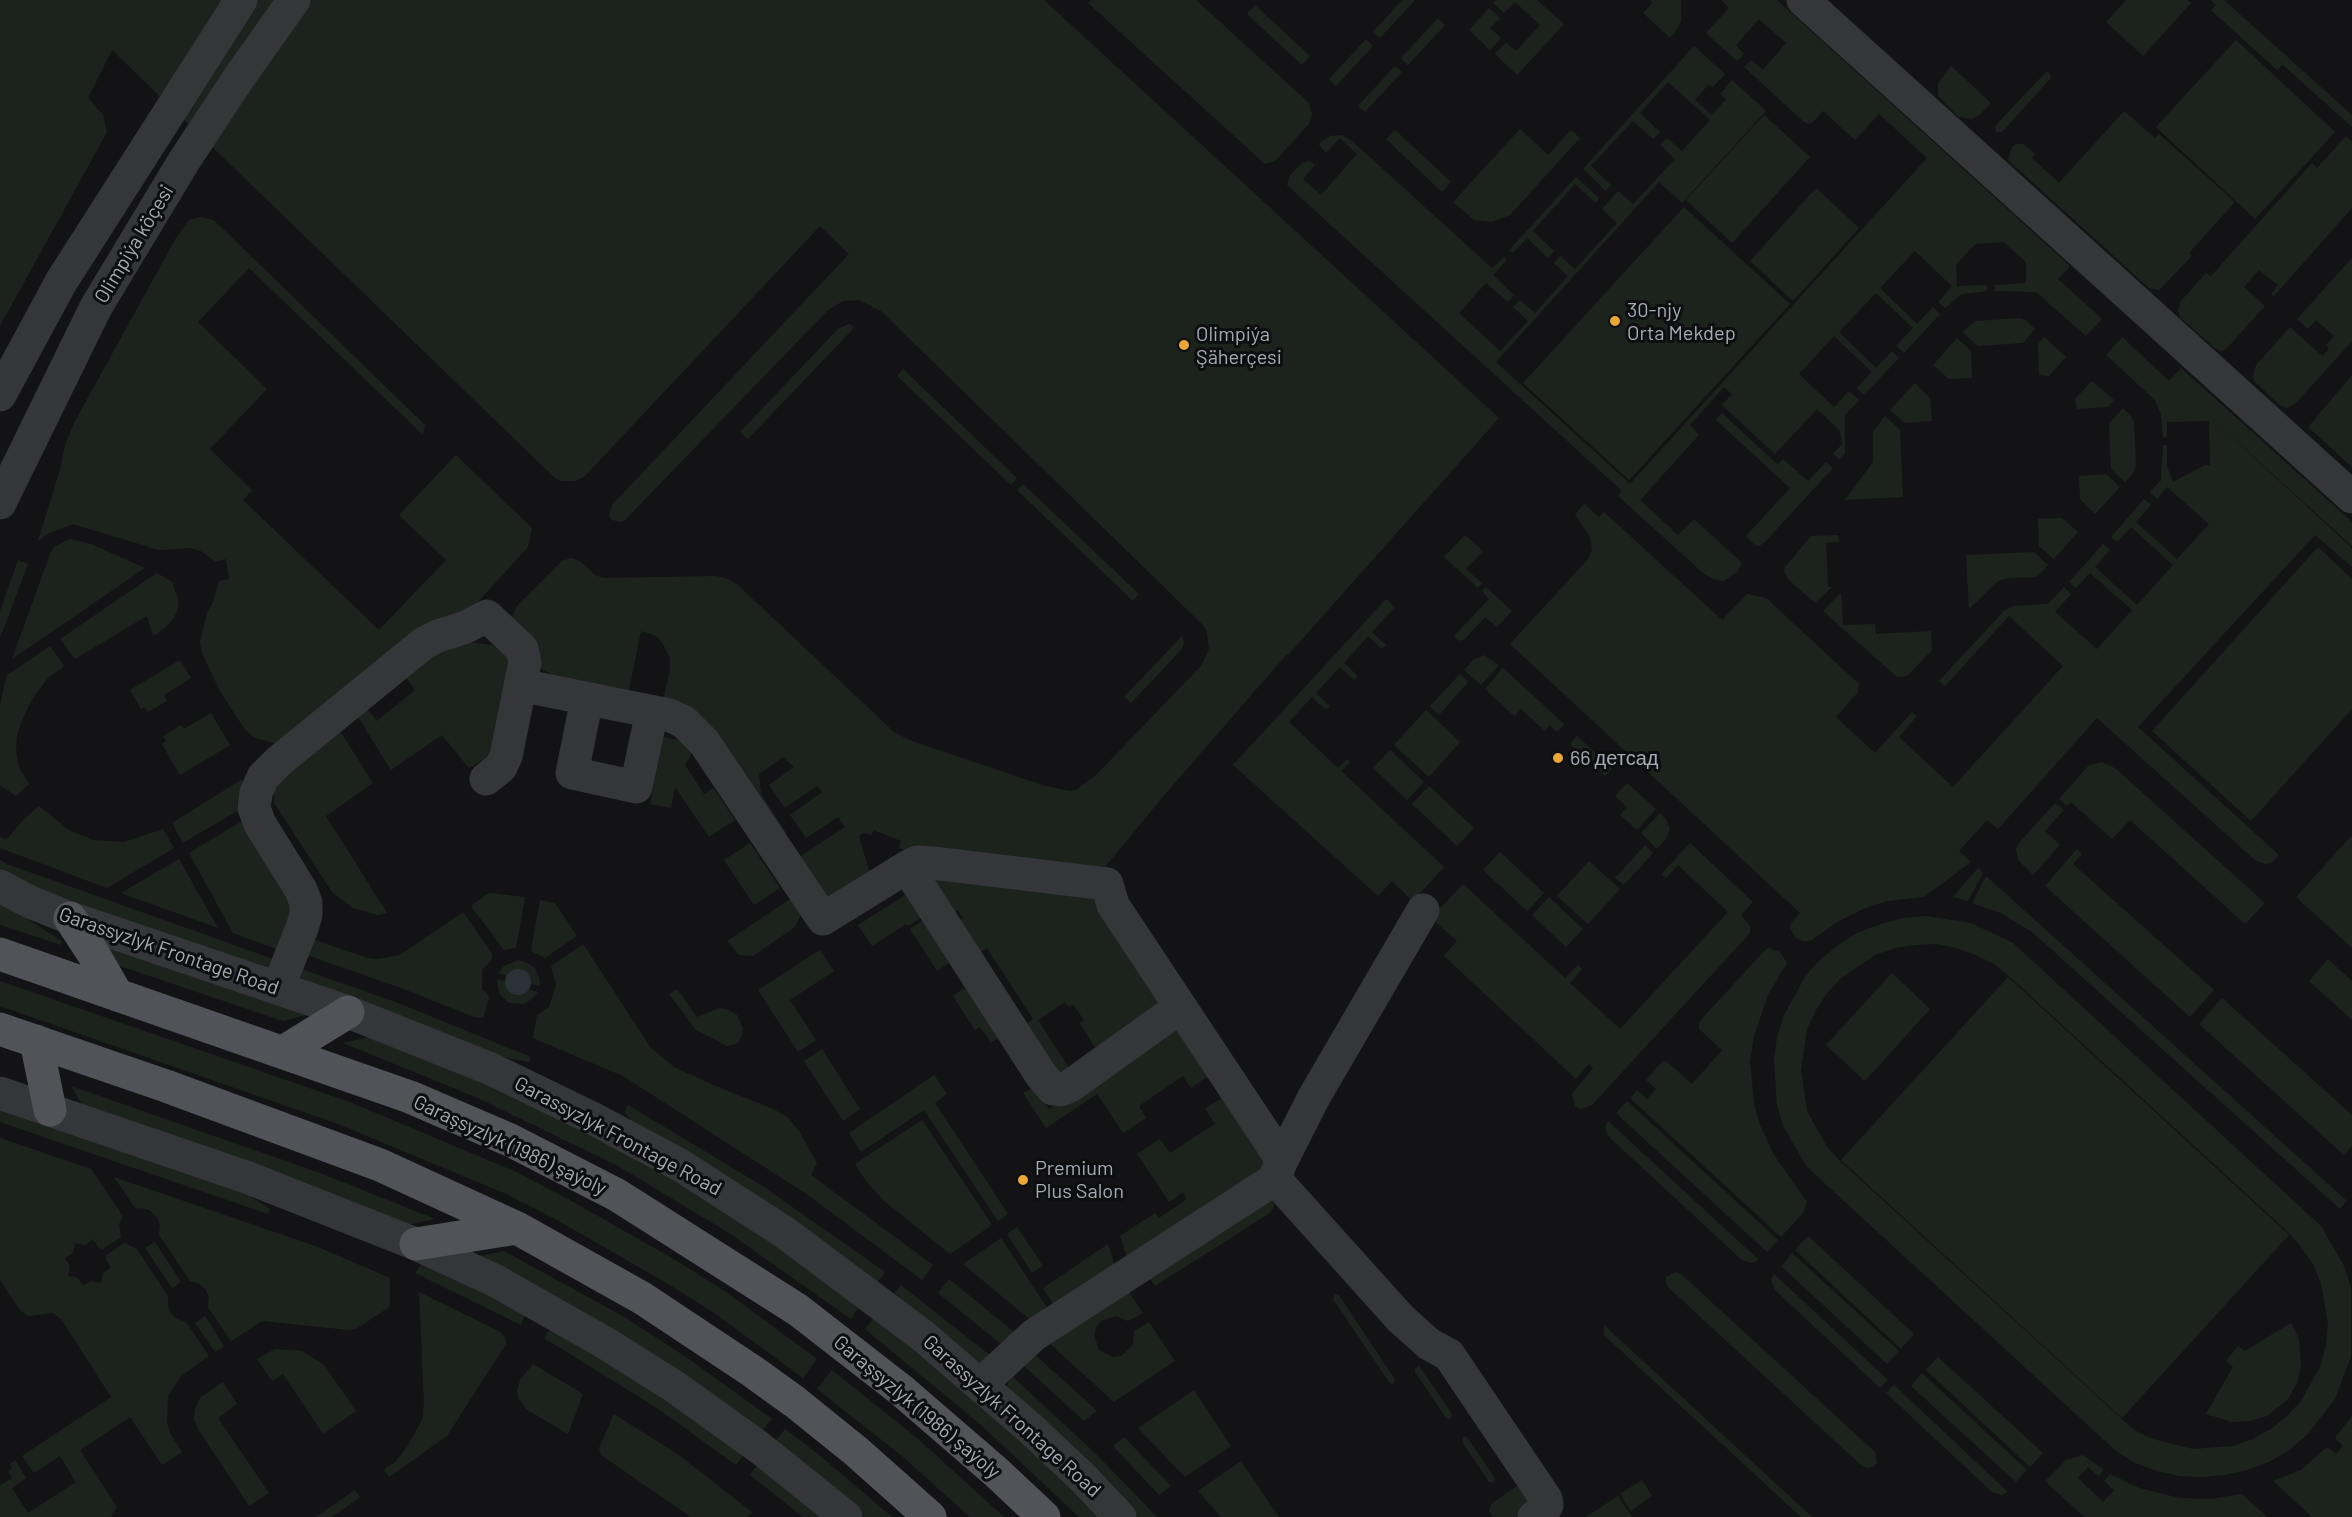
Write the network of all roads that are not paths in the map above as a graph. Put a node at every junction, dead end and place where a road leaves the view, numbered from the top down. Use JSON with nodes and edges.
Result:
{"nodes":[{"id":1,"x":241,"y":0,"type":"edge"},
{"id":2,"x":294,"y":0,"type":"edge"},
{"id":3,"x":1803,"y":0,"type":"edge"},
{"id":4,"x":0,"y":395,"type":"edge"},
{"id":5,"x":2352,"y":497,"type":"edge"},
{"id":6,"x":0,"y":503,"type":"edge"},
{"id":7,"x":520,"y":685,"type":"junction"},
{"id":8,"x":587,"y":699,"type":"junction"},
{"id":9,"x":652,"y":712,"type":"junction"},
{"id":10,"x":486,"y":779,"type":"dead end"},
{"id":11,"x":907,"y":867,"type":"junction"},
{"id":12,"x":0,"y":886,"type":"edge"},
{"id":13,"x":1423,"y":910,"type":"dead end"},
{"id":14,"x":70,"y":918,"type":"junction"},
{"id":15,"x":0,"y":954,"type":"edge"},
{"id":16,"x":278,"y":988,"type":"junction"},
{"id":17,"x":117,"y":995,"type":"junction"},
{"id":18,"x":1179,"y":1008,"type":"junction"},
{"id":19,"x":348,"y":1011,"type":"junction"},
{"id":20,"x":0,"y":1029,"type":"edge"},
{"id":21,"x":36,"y":1041,"type":"junction"},
{"id":22,"x":283,"y":1052,"type":"junction"},
{"id":23,"x":0,"y":1093,"type":"edge"},
{"id":24,"x":50,"y":1110,"type":"junction"},
{"id":25,"x":1278,"y":1169,"type":"junction"},
{"id":26,"x":518,"y":1228,"type":"junction"},
{"id":27,"x":416,"y":1244,"type":"junction"},
{"id":28,"x":981,"y":1384,"type":"junction"},
{"id":29,"x":846,"y":1517,"type":"edge"},
{"id":30,"x":930,"y":1517,"type":"edge"},
{"id":31,"x":1044,"y":1517,"type":"edge"},
{"id":32,"x":1120,"y":1517,"type":"edge"},
{"id":33,"x":1534,"y":1517,"type":"edge"}],
"edges":[{"from":1,"to":4,"type":"street","name":"Olimpiýa köçesi"},
{"from":2,"to":6,"type":"street","name":"Olimpiýa köçesi"},
{"from":3,"to":5,"type":"street"},
{"from":7,"to":8,"type":"street"},
{"from":7,"to":10,"type":"street"},
{"from":7,"to":16,"type":"street"},
{"from":8,"to":9,"type":"street"},
{"from":8,"to":9,"type":"street"},
{"from":9,"to":11,"type":"street"},
{"from":11,"to":18,"type":"street"},
{"from":11,"to":18,"type":"street"},
{"from":12,"to":14,"type":"street","name":"Garassyzlyk Frontage Road"},
{"from":13,"to":25,"type":"street"},
{"from":14,"to":16,"type":"street","name":"Garassyzlyk Frontage Road"},
{"from":14,"to":17,"type":"main road"},
{"from":15,"to":17,"type":"main road","name":"Garaşsyzlyk (1986) şaýoly"},
{"from":16,"to":19,"type":"street","name":"Garassyzlyk Frontage Road"},
{"from":17,"to":22,"type":"main road","name":"Garaşsyzlyk (1986) şaýoly"},
{"from":18,"to":25,"type":"street"},
{"from":19,"to":22,"type":"main road"},
{"from":19,"to":28,"type":"street","name":"Garassyzlyk Frontage Road"},
{"from":20,"to":21,"type":"main road"},
{"from":21,"to":24,"type":"main road"},
{"from":21,"to":26,"type":"main road"},
{"from":22,"to":31,"type":"main road","name":"Garaşsyzlyk (1986) şaýoly"},
{"from":23,"to":24,"type":"street"},
{"from":24,"to":27,"type":"street"},
{"from":25,"to":28,"type":"street"},
{"from":25,"to":33,"type":"street"},
{"from":26,"to":27,"type":"main road"},
{"from":26,"to":30,"type":"main road"},
{"from":27,"to":29,"type":"street"},
{"from":28,"to":32,"type":"street","name":"Garassyzlyk Frontage Road"}]}
